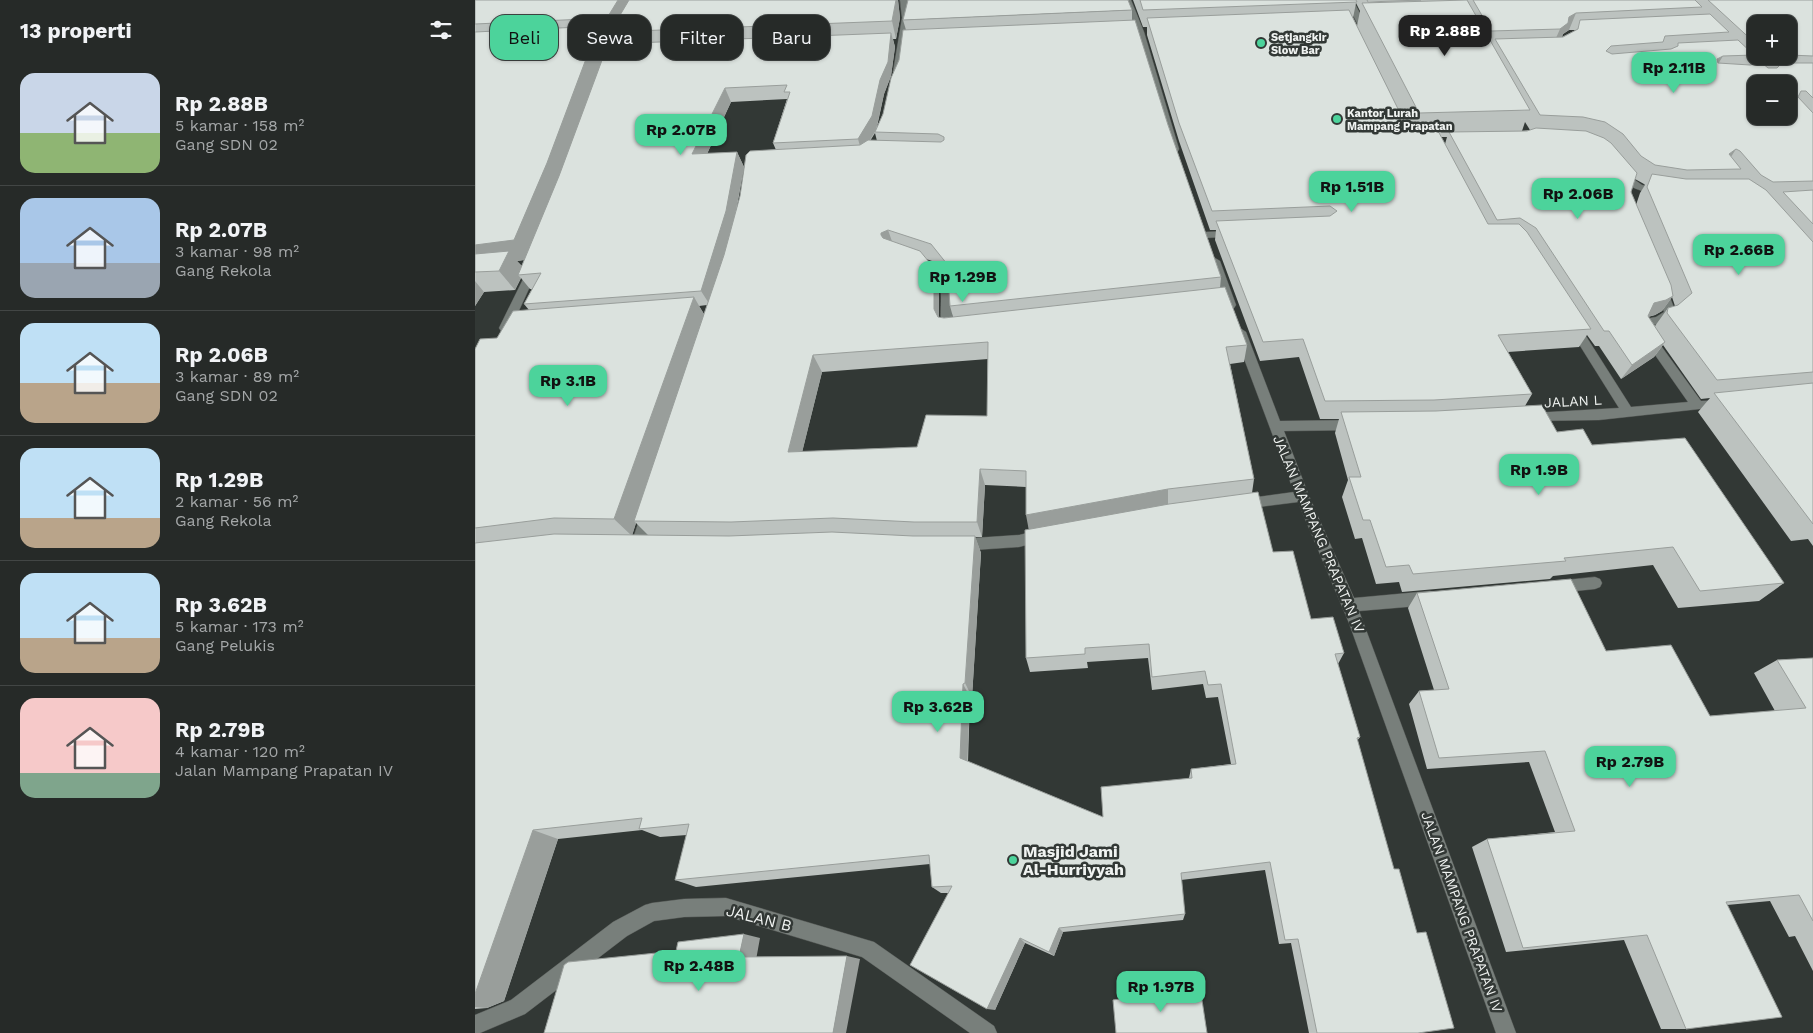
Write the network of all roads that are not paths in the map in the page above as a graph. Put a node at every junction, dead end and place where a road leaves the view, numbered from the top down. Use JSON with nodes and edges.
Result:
{"nodes":[{"id":1,"x":904,"y":0,"type":"edge"},
{"id":2,"x":1127,"y":0,"type":"edge"},
{"id":3,"x":1349,"y":0,"type":"edge"},
{"id":4,"x":1361,"y":23,"type":"junction"},
{"id":5,"x":1371,"y":23,"type":"edge"},
{"id":6,"x":1350,"y":24,"type":"edge"},
{"id":7,"x":893,"y":85,"type":"edge"},
{"id":8,"x":1180,"y":161,"type":"edge"},
{"id":9,"x":1617,"y":168,"type":"edge"},
{"id":10,"x":1635,"y":186,"type":"junction"},
{"id":11,"x":1670,"y":192,"type":"edge"},
{"id":12,"x":1631,"y":199,"type":"edge"},
{"id":13,"x":1243,"y":234,"type":"edge"},
{"id":14,"x":911,"y":259,"type":"edge"},
{"id":15,"x":531,"y":264,"type":"edge"},
{"id":16,"x":1655,"y":274,"type":"edge"},
{"id":17,"x":1565,"y":313,"type":"edge"},
{"id":18,"x":508,"y":328,"type":"edge"},
{"id":19,"x":964,"y":330,"type":"edge"},
{"id":20,"x":1735,"y":402,"type":"edge"},
{"id":21,"x":1697,"y":405,"type":"junction"},
{"id":22,"x":1628,"y":412,"type":"junction"},
{"id":23,"x":1522,"y":419,"type":"edge"},
{"id":24,"x":1370,"y":425,"type":"edge"},
{"id":25,"x":1274,"y":426,"type":"junction"},
{"id":26,"x":1302,"y":496,"type":"junction"},
{"id":27,"x":654,"y":499,"type":"edge"},
{"id":28,"x":1225,"y":506,"type":"edge"},
{"id":29,"x":1055,"y":533,"type":"edge"},
{"id":30,"x":619,"y":544,"type":"edge"},
{"id":31,"x":941,"y":545,"type":"edge"},
{"id":32,"x":1595,"y":583,"type":"dead end"},
{"id":33,"x":1540,"y":588,"type":"edge"},
{"id":34,"x":1445,"y":597,"type":"edge"},
{"id":35,"x":1350,"y":606,"type":"junction"},
{"id":36,"x":475,"y":1025,"type":"edge"},
{"id":37,"x":987,"y":1033,"type":"edge"},
{"id":38,"x":1506,"y":1033,"type":"edge"}],
"edges":[{"from":1,"to":7,"type":"street"},
{"from":2,"to":8,"type":"street"},
{"from":3,"to":4,"type":"street"},
{"from":4,"to":5,"type":"street"},
{"from":4,"to":6,"type":"street"},
{"from":9,"to":10,"type":"street"},
{"from":10,"to":11,"type":"street"},
{"from":10,"to":12,"type":"street"},
{"from":13,"to":25,"type":"street","name":"JALAN MAMPANG PRAPATAN IV"},
{"from":14,"to":19,"type":"street"},
{"from":15,"to":18,"type":"street"},
{"from":16,"to":21,"type":"street"},
{"from":17,"to":22,"type":"street"},
{"from":20,"to":21,"type":"street","name":"JALAN L"},
{"from":21,"to":22,"type":"street","name":"JALAN L"},
{"from":22,"to":23,"type":"street","name":"JALAN L"},
{"from":24,"to":25,"type":"street"},
{"from":25,"to":26,"type":"street","name":"JALAN MAMPANG PRAPATAN IV"},
{"from":26,"to":28,"type":"street"},
{"from":26,"to":35,"type":"street","name":"JALAN MAMPANG PRAPATAN IV"},
{"from":27,"to":30,"type":"street"},
{"from":29,"to":31,"type":"street"},
{"from":32,"to":33,"type":"street"},
{"from":34,"to":35,"type":"street"},
{"from":35,"to":38,"type":"street","name":"JALAN MAMPANG PRAPATAN IV"},
{"from":36,"to":37,"type":"street","name":"JALAN B"}]}
